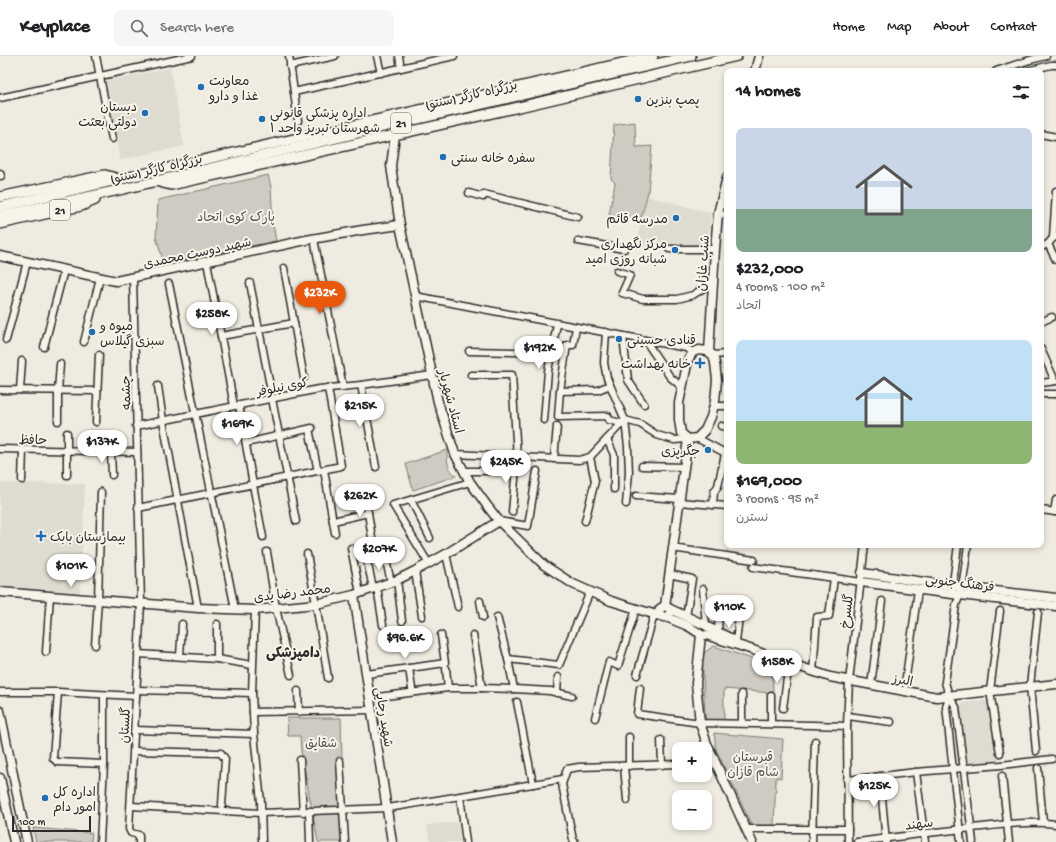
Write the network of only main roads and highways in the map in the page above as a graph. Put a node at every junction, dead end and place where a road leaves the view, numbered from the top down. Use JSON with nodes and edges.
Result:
{"nodes":[{"id":1,"x":653,"y":56,"type":"edge"},
{"id":2,"x":691,"y":56,"type":"edge"},
{"id":3,"x":737,"y":56,"type":"edge"},
{"id":4,"x":759,"y":56,"type":"edge"},
{"id":5,"x":756,"y":68,"type":"edge"},
{"id":6,"x":631,"y":70,"type":"junction"},
{"id":7,"x":633,"y":80,"type":"junction"},
{"id":8,"x":395,"y":135,"type":"junction"},
{"id":9,"x":120,"y":180,"type":"junction"},
{"id":10,"x":155,"y":181,"type":"junction"},
{"id":11,"x":724,"y":189,"type":"edge"},
{"id":12,"x":119,"y":190,"type":"junction"},
{"id":13,"x":0,"y":197,"type":"edge"},
{"id":14,"x":0,"y":207,"type":"edge"},
{"id":15,"x":0,"y":216,"type":"edge"},
{"id":16,"x":0,"y":224,"type":"edge"},
{"id":17,"x":400,"y":225,"type":"junction"},
{"id":18,"x":0,"y":256,"type":"edge"},
{"id":19,"x":711,"y":354,"type":"junction"},
{"id":20,"x":688,"y":438,"type":"junction"},
{"id":21,"x":499,"y":521,"type":"junction"},
{"id":22,"x":862,"y":573,"type":"road end"},
{"id":23,"x":861,"y":582,"type":"road end"},
{"id":24,"x":957,"y":590,"type":"junction"},
{"id":25,"x":0,"y":592,"type":"edge"},
{"id":26,"x":357,"y":594,"type":"junction"},
{"id":27,"x":1056,"y":598,"type":"edge"},
{"id":28,"x":1056,"y":606,"type":"edge"},
{"id":29,"x":636,"y":609,"type":"junction"},
{"id":30,"x":665,"y":611,"type":"junction"},
{"id":31,"x":704,"y":631,"type":"junction"},
{"id":32,"x":750,"y":649,"type":"junction"},
{"id":33,"x":1056,"y":684,"type":"edge"},
{"id":34,"x":0,"y":711,"type":"edge"},
{"id":35,"x":0,"y":778,"type":"edge"},
{"id":36,"x":2,"y":796,"type":"edge"},
{"id":37,"x":14,"y":842,"type":"edge"},
{"id":38,"x":27,"y":842,"type":"edge"},
{"id":39,"x":392,"y":842,"type":"edge"},
{"id":40,"x":752,"y":842,"type":"edge"}],
"edges":[{"from":1,"to":9,"type":"highway","name":"بزرگراه کارگر (سنتو)","number":"21"},
{"from":2,"to":6,"type":"highway","name":"بزرگراه کارگر (سنتو)","number":"21"},
{"from":3,"to":7,"type":"highway"},
{"from":4,"to":5,"type":"main road"},
{"from":6,"to":7,"type":"highway"},
{"from":6,"to":10,"type":"highway","name":"بزرگراه کارگر (سنتو)","number":"21"},
{"from":7,"to":8,"type":"highway"},
{"from":8,"to":10,"type":"highway"},
{"from":8,"to":17,"type":"main road","name":"استاد شهریار"},
{"from":9,"to":13,"type":"highway"},
{"from":9,"to":14,"type":"highway","name":"بزرگراه کارگر (سنتو)","number":"21"},
{"from":10,"to":12,"type":"highway","name":"بزرگراه کارگر (سنتو)","number":"21"},
{"from":11,"to":19,"type":"main road","name":"شنب غازان"},
{"from":12,"to":15,"type":"highway","name":"بزرگراه کارگر (سنتو)","number":"21"},
{"from":12,"to":16,"type":"highway","number":"21"},
{"from":17,"to":18,"type":"main road","name":"شهید دوست محمدی"},
{"from":17,"to":21,"type":"main road","name":"استاد شهریار"},
{"from":19,"to":20,"type":"main road","name":"شنب غازان"},
{"from":19,"to":20,"type":"main road"},
{"from":20,"to":30,"type":"main road"},
{"from":21,"to":26,"type":"main road","name":"محمد رضا یدی"},
{"from":21,"to":29,"type":"main road","name":"استاد شهریار"},
{"from":22,"to":24,"type":"main road"},
{"from":23,"to":24,"type":"main road","name":"فرهنگ جنوبی"},
{"from":24,"to":27,"type":"main road"},
{"from":24,"to":28,"type":"main road","name":"فرهنگ جنوبی"},
{"from":25,"to":26,"type":"main road","name":"محمد رضا یدی"},
{"from":26,"to":39,"type":"main road","name":"شهید رجایی"},
{"from":29,"to":30,"type":"main road","name":"استاد شهریار"},
{"from":29,"to":30,"type":"main road","name":"استاد شهریار"},
{"from":30,"to":31,"type":"main road","name":"البرز"},
{"from":30,"to":31,"type":"main road","name":"البرز"},
{"from":31,"to":32,"type":"main road","name":"البرز"},
{"from":31,"to":32,"type":"main road","name":"البرز"},
{"from":31,"to":40,"type":"main road"},
{"from":32,"to":33,"type":"main road","name":"البرز"},
{"from":34,"to":38,"type":"main road"},
{"from":35,"to":36,"type":"main road"},
{"from":36,"to":37,"type":"main road"}]}
